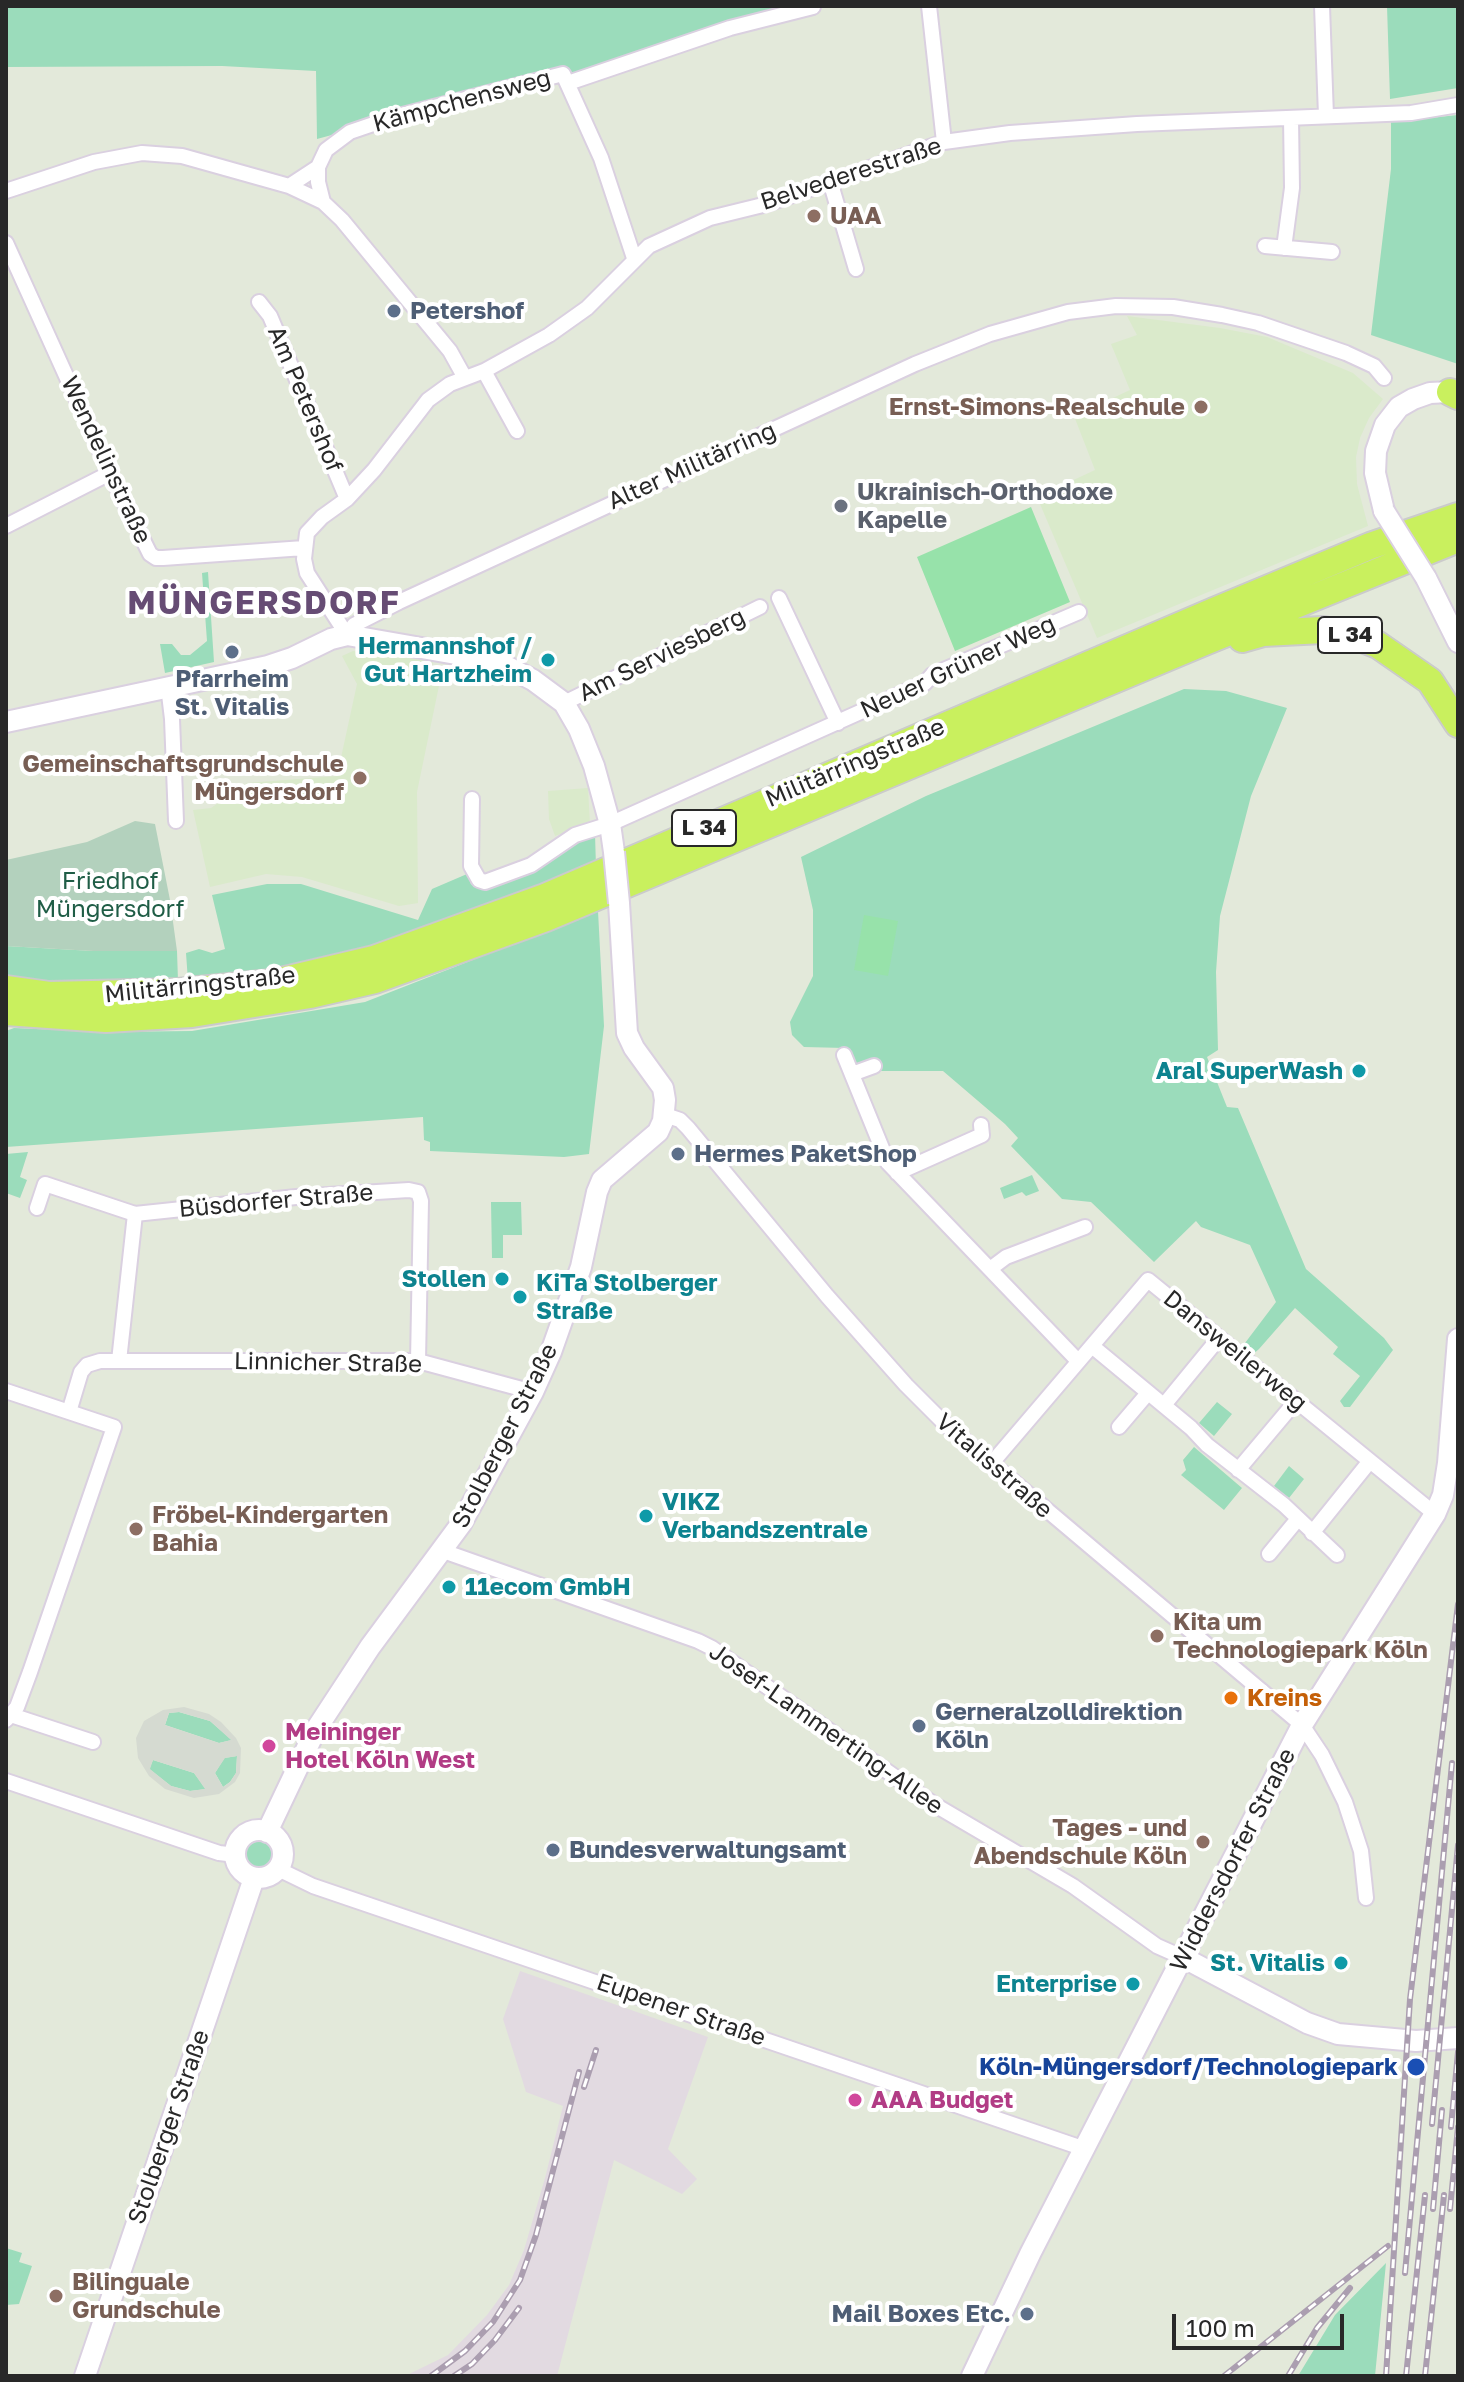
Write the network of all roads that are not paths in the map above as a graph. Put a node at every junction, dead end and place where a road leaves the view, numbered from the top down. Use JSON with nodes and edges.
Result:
{"nodes":[{"id":1,"x":929,"y":6,"type":"edge"},
{"id":2,"x":1322,"y":6,"type":"edge"},
{"id":3,"x":813,"y":7,"type":"edge"},
{"id":4,"x":566,"y":78,"type":"junction"},
{"id":5,"x":1458,"y":105,"type":"edge"},
{"id":6,"x":1326,"y":116,"type":"junction"},
{"id":7,"x":1291,"y":118,"type":"junction"},
{"id":8,"x":944,"y":142,"type":"junction"},
{"id":9,"x":318,"y":167,"type":"junction"},
{"id":10,"x":830,"y":181,"type":"junction"},
{"id":11,"x":289,"y":186,"type":"junction"},
{"id":12,"x":6,"y":191,"type":"edge"},
{"id":13,"x":323,"y":202,"type":"junction"},
{"id":14,"x":6,"y":243,"type":"edge"},
{"id":15,"x":1265,"y":246,"type":"dead end"},
{"id":16,"x":1284,"y":248,"type":"junction"},
{"id":17,"x":1332,"y":252,"type":"dead end"},
{"id":18,"x":634,"y":258,"type":"junction"},
{"id":19,"x":856,"y":269,"type":"dead end"},
{"id":20,"x":259,"y":302,"type":"dead end"},
{"id":21,"x":484,"y":371,"type":"junction"},
{"id":22,"x":465,"y":378,"type":"junction"},
{"id":23,"x":1384,"y":378,"type":"dead end"},
{"id":24,"x":1455,"y":394,"type":"edge"},
{"id":25,"x":517,"y":431,"type":"dead end"},
{"id":26,"x":110,"y":473,"type":"junction"},
{"id":27,"x":347,"y":499,"type":"junction"},
{"id":28,"x":1458,"y":502,"type":"edge"},
{"id":29,"x":1458,"y":516,"type":"edge"},
{"id":30,"x":6,"y":526,"type":"edge"},
{"id":31,"x":1458,"y":539,"type":"edge"},
{"id":32,"x":1370,"y":546,"type":"junction"},
{"id":33,"x":304,"y":548,"type":"junction"},
{"id":34,"x":779,"y":598,"type":"dead end"},
{"id":35,"x":760,"y":607,"type":"dead end"},
{"id":36,"x":1079,"y":612,"type":"dead end"},
{"id":37,"x":347,"y":635,"type":"junction"},
{"id":38,"x":1207,"y":641,"type":"junction"},
{"id":39,"x":1458,"y":642,"type":"edge"},
{"id":40,"x":168,"y":686,"type":"junction"},
{"id":41,"x":564,"y":703,"type":"junction"},
{"id":42,"x":6,"y":722,"type":"edge"},
{"id":43,"x":838,"y":723,"type":"junction"},
{"id":44,"x":1458,"y":724,"type":"edge"},
{"id":45,"x":472,"y":799,"type":"dead end"},
{"id":46,"x":176,"y":821,"type":"dead end"},
{"id":47,"x":610,"y":824,"type":"junction"},
{"id":48,"x":6,"y":989,"type":"edge"},
{"id":49,"x":13,"y":1016,"type":"edge"},
{"id":50,"x":844,"y":1055,"type":"dead end"},
{"id":51,"x":874,"y":1066,"type":"dead end"},
{"id":52,"x":852,"y":1074,"type":"junction"},
{"id":53,"x":665,"y":1115,"type":"junction"},
{"id":54,"x":981,"y":1125,"type":"dead end"},
{"id":55,"x":897,"y":1173,"type":"junction"},
{"id":56,"x":37,"y":1208,"type":"dead end"},
{"id":57,"x":135,"y":1214,"type":"junction"},
{"id":58,"x":1085,"y":1227,"type":"dead end"},
{"id":59,"x":990,"y":1269,"type":"junction"},
{"id":60,"x":1219,"y":1338,"type":"junction"},
{"id":61,"x":1458,"y":1343,"type":"edge"},
{"id":62,"x":1092,"y":1346,"type":"junction"},
{"id":63,"x":119,"y":1361,"type":"junction"},
{"id":64,"x":418,"y":1361,"type":"junction"},
{"id":65,"x":1078,"y":1361,"type":"junction"},
{"id":66,"x":6,"y":1391,"type":"edge"},
{"id":67,"x":533,"y":1392,"type":"junction"},
{"id":68,"x":1148,"y":1393,"type":"junction"},
{"id":69,"x":1296,"y":1401,"type":"junction"},
{"id":70,"x":1164,"y":1405,"type":"junction"},
{"id":71,"x":69,"y":1412,"type":"junction"},
{"id":72,"x":1119,"y":1427,"type":"dead end"},
{"id":73,"x":1370,"y":1461,"type":"junction"},
{"id":74,"x":991,"y":1464,"type":"junction"},
{"id":75,"x":1238,"y":1470,"type":"junction"},
{"id":76,"x":1435,"y":1514,"type":"junction"},
{"id":77,"x":1297,"y":1520,"type":"junction"},
{"id":78,"x":1312,"y":1533,"type":"junction"},
{"id":79,"x":443,"y":1551,"type":"junction"},
{"id":80,"x":1269,"y":1554,"type":"dead end"},
{"id":81,"x":1337,"y":1555,"type":"dead end"},
{"id":82,"x":8,"y":1717,"type":"edge"},
{"id":83,"x":1302,"y":1725,"type":"junction"},
{"id":84,"x":93,"y":1742,"type":"dead end"},
{"id":85,"x":6,"y":1781,"type":"edge"},
{"id":86,"x":267,"y":1832,"type":"junction"},
{"id":87,"x":236,"y":1855,"type":"junction"},
{"id":88,"x":278,"y":1869,"type":"junction"},
{"id":89,"x":254,"y":1878,"type":"junction"},
{"id":90,"x":1366,"y":1898,"type":"dead end"},
{"id":91,"x":1184,"y":1958,"type":"junction"},
{"id":92,"x":1458,"y":2038,"type":"edge"},
{"id":93,"x":1085,"y":2149,"type":"junction"},
{"id":94,"x":85,"y":2376,"type":"edge"},
{"id":95,"x":972,"y":2376,"type":"edge"}],
"edges":[{"from":1,"to":8,"type":"street"},
{"from":2,"to":6,"type":"street"},
{"from":3,"to":4,"type":"street","name":"Kämpchensweg"},
{"from":4,"to":9,"type":"street","name":"Kämpchensweg"},
{"from":4,"to":18,"type":"street"},
{"from":5,"to":6,"type":"street","name":"Belvederestraße"},
{"from":6,"to":7,"type":"street","name":"Belvederestraße"},
{"from":7,"to":8,"type":"street","name":"Belvederestraße"},
{"from":7,"to":16,"type":"street"},
{"from":8,"to":10,"type":"street","name":"Belvederestraße"},
{"from":9,"to":11,"type":"street","name":"Kämpchensweg"},
{"from":9,"to":13,"type":"street"},
{"from":10,"to":18,"type":"street","name":"Belvederestraße"},
{"from":10,"to":19,"type":"street"},
{"from":11,"to":12,"type":"street"},
{"from":11,"to":13,"type":"street"},
{"from":13,"to":22,"type":"street"},
{"from":14,"to":26,"type":"street","name":"Wendelinstraße"},
{"from":15,"to":16,"type":"street"},
{"from":16,"to":17,"type":"street"},
{"from":18,"to":21,"type":"street","name":"Belvederestraße"},
{"from":20,"to":27,"type":"street","name":"Am Petershof"},
{"from":21,"to":22,"type":"street","name":"Belvederestraße"},
{"from":21,"to":25,"type":"street"},
{"from":22,"to":27,"type":"street","name":"Belvederestraße"},
{"from":23,"to":37,"type":"street","name":"Alter Militärring"},
{"from":24,"to":39,"type":"street","bridge":true},
{"from":26,"to":30,"type":"street"},
{"from":26,"to":33,"type":"street","name":"Wendelinstraße"},
{"from":27,"to":33,"type":"street","name":"Belvederestraße"},
{"from":28,"to":32,"type":"highway","number":"L 34"},
{"from":29,"to":32,"type":"highway","name":"Militärringstraße","number":"L 34"},
{"from":31,"to":38,"type":"highway","name":"Militärringstraße","number":"L 34"},
{"from":32,"to":48,"type":"highway","name":"Militärringstraße","number":"L 34"},
{"from":33,"to":37,"type":"street"},
{"from":34,"to":43,"type":"street","name":"Neuer Grüner Weg"},
{"from":35,"to":41,"type":"street","name":"Am Serviesberg"},
{"from":36,"to":43,"type":"street","name":"Neuer Grüner Weg"},
{"from":37,"to":40,"type":"street","name":"Alter Militärring"},
{"from":37,"to":41,"type":"street"},
{"from":38,"to":44,"type":"highway","number":"L 34"},
{"from":38,"to":49,"type":"highway","name":"Militärringstraße","number":"L 34"},
{"from":40,"to":42,"type":"street","name":"Alter Militärring"},
{"from":40,"to":46,"type":"street"},
{"from":41,"to":47,"type":"street"},
{"from":43,"to":47,"type":"street","name":"Neuer Grüner Weg"},
{"from":45,"to":47,"type":"street"},
{"from":47,"to":53,"type":"street","bridge":true},
{"from":50,"to":52,"type":"street"},
{"from":51,"to":52,"type":"street"},
{"from":52,"to":55,"type":"street"},
{"from":53,"to":67,"type":"street","name":"Stolberger Straße"},
{"from":53,"to":74,"type":"street","name":"Vitalisstraße"},
{"from":54,"to":55,"type":"street"},
{"from":55,"to":59,"type":"street"},
{"from":56,"to":57,"type":"street"},
{"from":57,"to":63,"type":"street"},
{"from":57,"to":64,"type":"street","name":"Büsdorfer Straße"},
{"from":58,"to":59,"type":"street"},
{"from":59,"to":65,"type":"street"},
{"from":60,"to":62,"type":"street","name":"Dansweilerweg"},
{"from":60,"to":69,"type":"street","name":"Dansweilerweg"},
{"from":60,"to":70,"type":"street"},
{"from":61,"to":76,"type":"street","name":"Widdersdorfer Straße"},
{"from":62,"to":65,"type":"street","name":"Dansweilerweg"},
{"from":62,"to":68,"type":"street"},
{"from":63,"to":64,"type":"street","name":"Linnicher Straße"},
{"from":63,"to":71,"type":"street","name":"Linnicher Straße"},
{"from":64,"to":67,"type":"street","name":"Linnicher Straße"},
{"from":65,"to":74,"type":"street","name":"Dansweilerweg"},
{"from":66,"to":71,"type":"street"},
{"from":67,"to":79,"type":"street","name":"Stolberger Straße"},
{"from":68,"to":70,"type":"street"},
{"from":68,"to":72,"type":"street"},
{"from":69,"to":73,"type":"street","name":"Dansweilerweg"},
{"from":69,"to":75,"type":"street"},
{"from":70,"to":75,"type":"street"},
{"from":71,"to":82,"type":"street"},
{"from":73,"to":76,"type":"street","name":"Dansweilerweg"},
{"from":73,"to":78,"type":"street"},
{"from":74,"to":83,"type":"street","name":"Vitalisstraße"},
{"from":75,"to":77,"type":"street"},
{"from":76,"to":83,"type":"street","name":"Widdersdorfer Straße"},
{"from":77,"to":78,"type":"street"},
{"from":77,"to":80,"type":"street"},
{"from":78,"to":81,"type":"street"},
{"from":79,"to":86,"type":"street","name":"Stolberger Straße"},
{"from":79,"to":91,"type":"street","name":"Josef-Lammerting-Allee"},
{"from":82,"to":84,"type":"street"},
{"from":83,"to":90,"type":"street","name":"Vitalisstraße"},
{"from":83,"to":91,"type":"street","name":"Widdersdorfer Straße"},
{"from":85,"to":87,"type":"street"},
{"from":86,"to":87,"type":"street"},
{"from":86,"to":88,"type":"street"},
{"from":87,"to":89,"type":"street"},
{"from":88,"to":89,"type":"street"},
{"from":88,"to":93,"type":"street","name":"Eupener Straße"},
{"from":89,"to":94,"type":"street","name":"Stolberger Straße"},
{"from":91,"to":92,"type":"street"},
{"from":91,"to":93,"type":"street","name":"Widdersdorfer Straße"},
{"from":93,"to":95,"type":"street","name":"Widdersdorfer Straße"}]}
